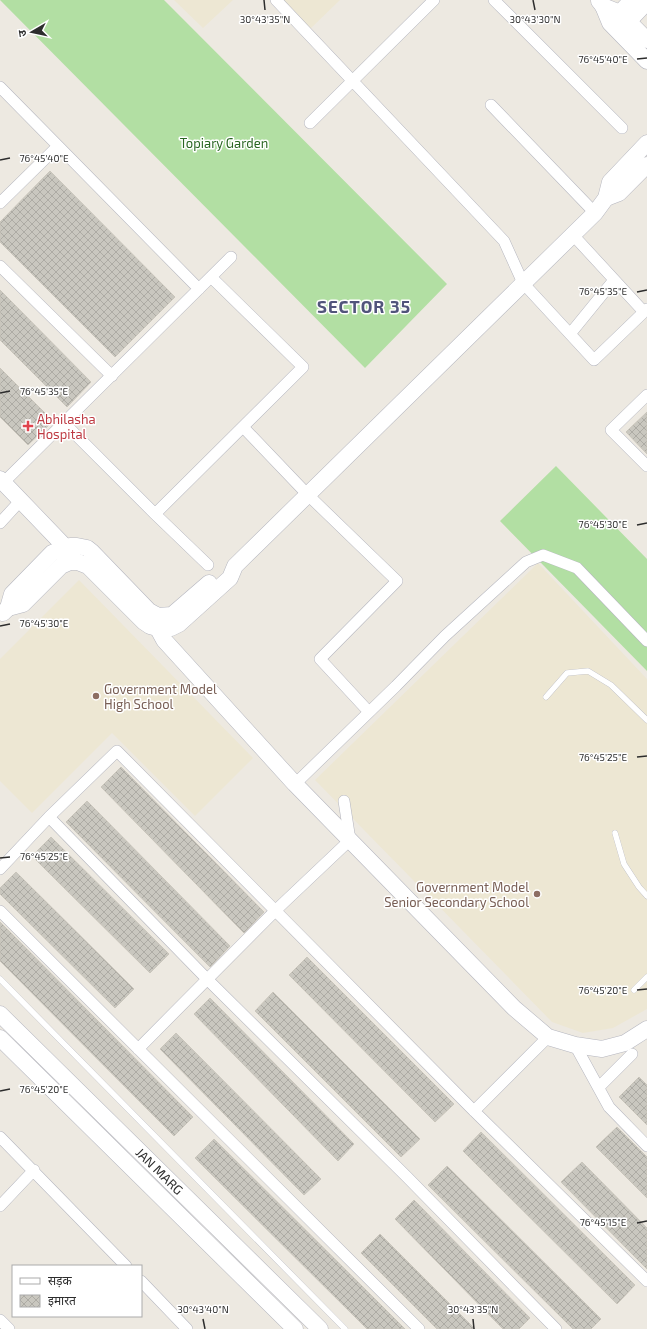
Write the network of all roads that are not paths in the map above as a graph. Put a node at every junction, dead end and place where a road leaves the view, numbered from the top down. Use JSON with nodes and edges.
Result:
{"nodes":[{"id":1,"x":276,"y":0,"type":"edge"},
{"id":2,"x":434,"y":0,"type":"edge"},
{"id":3,"x":494,"y":0,"type":"edge"},
{"id":4,"x":632,"y":0,"type":"edge"},
{"id":5,"x":647,"y":2,"type":"edge"},
{"id":6,"x":600,"y":3,"type":"edge"},
{"id":7,"x":619,"y":22,"type":"junction"},
{"id":8,"x":647,"y":40,"type":"edge"},
{"id":9,"x":647,"y":61,"type":"edge"},
{"id":10,"x":352,"y":81,"type":"junction"},
{"id":11,"x":0,"y":87,"type":"edge"},
{"id":12,"x":491,"y":105,"type":"dead end"},
{"id":13,"x":310,"y":123,"type":"dead end"},
{"id":14,"x":622,"y":128,"type":"dead end"},
{"id":15,"x":647,"y":143,"type":"edge"},
{"id":16,"x":57,"y":147,"type":"junction"},
{"id":17,"x":647,"y":165,"type":"edge"},
{"id":18,"x":606,"y":198,"type":"junction"},
{"id":19,"x":0,"y":202,"type":"edge"},
{"id":20,"x":595,"y":213,"type":"junction"},
{"id":21,"x":573,"y":235,"type":"junction"},
{"id":22,"x":231,"y":257,"type":"dead end"},
{"id":23,"x":0,"y":266,"type":"edge"},
{"id":24,"x":211,"y":277,"type":"junction"},
{"id":25,"x":614,"y":280,"type":"junction"},
{"id":26,"x":523,"y":283,"type":"junction"},
{"id":27,"x":199,"y":289,"type":"junction"},
{"id":28,"x":645,"y":311,"type":"edge"},
{"id":29,"x":570,"y":334,"type":"junction"},
{"id":30,"x":112,"y":376,"type":"junction"},
{"id":31,"x":647,"y":395,"type":"edge"},
{"id":32,"x":64,"y":423,"type":"junction"},
{"id":33,"x":243,"y":426,"type":"junction"},
{"id":34,"x":647,"y":466,"type":"edge"},
{"id":35,"x":2,"y":481,"type":"edge"},
{"id":36,"x":307,"y":494,"type":"junction"},
{"id":37,"x":21,"y":500,"type":"junction"},
{"id":38,"x":154,"y":514,"type":"junction"},
{"id":39,"x":0,"y":523,"type":"edge"},
{"id":40,"x":66,"y":548,"type":"junction"},
{"id":41,"x":78,"y":562,"type":"junction"},
{"id":42,"x":208,"y":565,"type":"dead end"},
{"id":43,"x":4,"y":612,"type":"edge"},
{"id":44,"x":158,"y":622,"type":"junction"},
{"id":45,"x":647,"y":641,"type":"edge"},
{"id":46,"x":546,"y":697,"type":"dead end"},
{"id":47,"x":369,"y":712,"type":"junction"},
{"id":48,"x":647,"y":720,"type":"edge"},
{"id":49,"x":295,"y":784,"type":"junction"},
{"id":50,"x":344,"y":801,"type":"dead end"},
{"id":51,"x":49,"y":817,"type":"junction"},
{"id":52,"x":615,"y":833,"type":"dead end"},
{"id":53,"x":350,"y":840,"type":"junction"},
{"id":54,"x":0,"y":869,"type":"edge"},
{"id":55,"x":647,"y":896,"type":"edge"},
{"id":56,"x":276,"y":910,"type":"junction"},
{"id":57,"x":0,"y":911,"type":"edge"},
{"id":58,"x":647,"y":978,"type":"edge"},
{"id":59,"x":0,"y":979,"type":"edge"},
{"id":60,"x":207,"y":979,"type":"junction"},
{"id":61,"x":634,"y":990,"type":"dead end"},
{"id":62,"x":0,"y":1014,"type":"edge"},
{"id":63,"x":647,"y":1029,"type":"edge"},
{"id":64,"x":548,"y":1037,"type":"junction"},
{"id":65,"x":0,"y":1038,"type":"edge"},
{"id":66,"x":574,"y":1046,"type":"junction"},
{"id":67,"x":138,"y":1049,"type":"junction"},
{"id":68,"x":632,"y":1054,"type":"dead end"},
{"id":69,"x":598,"y":1087,"type":"junction"},
{"id":70,"x":474,"y":1110,"type":"junction"},
{"id":71,"x":0,"y":1137,"type":"edge"},
{"id":72,"x":647,"y":1146,"type":"edge"},
{"id":73,"x":34,"y":1170,"type":"junction"},
{"id":74,"x":0,"y":1206,"type":"edge"},
{"id":75,"x":125,"y":1265,"type":"edge"},
{"id":76,"x":647,"y":1281,"type":"edge"},
{"id":77,"x":142,"y":1282,"type":"edge"},
{"id":78,"x":0,"y":1320,"type":"edge"},
{"id":79,"x":9,"y":1329,"type":"edge"},
{"id":80,"x":187,"y":1329,"type":"edge"},
{"id":81,"x":295,"y":1329,"type":"edge"},
{"id":82,"x":320,"y":1329,"type":"edge"},
{"id":83,"x":345,"y":1329,"type":"edge"},
{"id":84,"x":418,"y":1329,"type":"edge"},
{"id":85,"x":556,"y":1329,"type":"edge"}],
"edges":[{"from":1,"to":10,"type":"street"},
{"from":2,"to":10,"type":"street"},
{"from":3,"to":14,"type":"street"},
{"from":4,"to":7,"type":"street"},
{"from":5,"to":7,"type":"street"},
{"from":6,"to":7,"type":"street"},
{"from":7,"to":8,"type":"street"},
{"from":7,"to":9,"type":"street"},
{"from":10,"to":13,"type":"street"},
{"from":10,"to":26,"type":"street"},
{"from":11,"to":16,"type":"street"},
{"from":12,"to":20,"type":"street"},
{"from":15,"to":18,"type":"street"},
{"from":16,"to":19,"type":"street"},
{"from":16,"to":27,"type":"street"},
{"from":17,"to":18,"type":"street"},
{"from":18,"to":20,"type":"street"},
{"from":20,"to":21,"type":"street"},
{"from":21,"to":25,"type":"street"},
{"from":21,"to":26,"type":"street"},
{"from":22,"to":24,"type":"street"},
{"from":23,"to":30,"type":"street"},
{"from":24,"to":27,"type":"street"},
{"from":24,"to":33,"type":"street"},
{"from":25,"to":28,"type":"street"},
{"from":25,"to":29,"type":"street"},
{"from":26,"to":29,"type":"street"},
{"from":26,"to":36,"type":"street"},
{"from":27,"to":30,"type":"street"},
{"from":28,"to":29,"type":"street"},
{"from":30,"to":32,"type":"street"},
{"from":31,"to":34,"type":"street"},
{"from":32,"to":35,"type":"street"},
{"from":32,"to":38,"type":"street"},
{"from":33,"to":36,"type":"street"},
{"from":33,"to":38,"type":"street"},
{"from":35,"to":37,"type":"street"},
{"from":36,"to":44,"type":"street"},
{"from":36,"to":47,"type":"street"},
{"from":37,"to":39,"type":"street"},
{"from":37,"to":40,"type":"street"},
{"from":38,"to":42,"type":"street"},
{"from":40,"to":41,"type":"street"},
{"from":40,"to":43,"type":"street"},
{"from":40,"to":44,"type":"street"},
{"from":41,"to":43,"type":"street"},
{"from":41,"to":44,"type":"street"},
{"from":44,"to":49,"type":"street"},
{"from":45,"to":47,"type":"street"},
{"from":46,"to":48,"type":"lane"},
{"from":47,"to":49,"type":"street"},
{"from":49,"to":53,"type":"street"},
{"from":50,"to":53,"type":"street"},
{"from":51,"to":54,"type":"street"},
{"from":51,"to":56,"type":"street"},
{"from":51,"to":60,"type":"street"},
{"from":52,"to":55,"type":"lane"},
{"from":53,"to":56,"type":"street"},
{"from":53,"to":64,"type":"street"},
{"from":56,"to":60,"type":"street"},
{"from":56,"to":70,"type":"street"},
{"from":57,"to":67,"type":"street"},
{"from":58,"to":61,"type":"lane"},
{"from":59,"to":83,"type":"lane"},
{"from":60,"to":67,"type":"street"},
{"from":60,"to":85,"type":"street"},
{"from":62,"to":82,"type":"street","name":"JAN MARG"},
{"from":63,"to":66,"type":"street"},
{"from":64,"to":66,"type":"street"},
{"from":64,"to":70,"type":"street"},
{"from":65,"to":81,"type":"street","name":"JAN MARG"},
{"from":66,"to":69,"type":"street"},
{"from":67,"to":84,"type":"street"},
{"from":68,"to":69,"type":"street"},
{"from":69,"to":72,"type":"street"},
{"from":70,"to":76,"type":"street"},
{"from":71,"to":73,"type":"street"},
{"from":73,"to":74,"type":"street"},
{"from":73,"to":75,"type":"street"},
{"from":77,"to":80,"type":"street"},
{"from":78,"to":79,"type":"street"}]}
